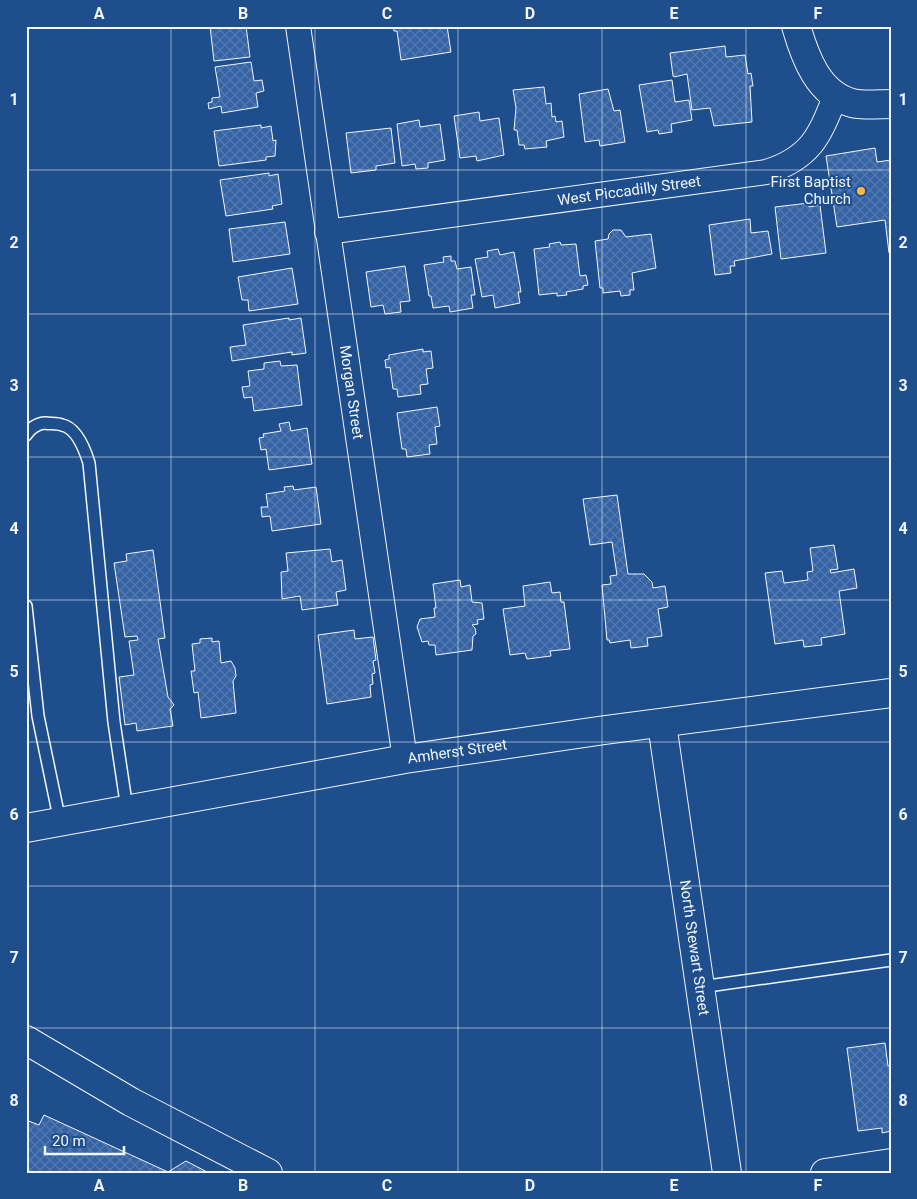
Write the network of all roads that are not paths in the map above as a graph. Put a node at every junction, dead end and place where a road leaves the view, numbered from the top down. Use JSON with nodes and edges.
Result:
{"nodes":[{"id":1,"x":298,"y":26,"type":"edge"},
{"id":2,"x":796,"y":26,"type":"edge"},
{"id":3,"x":835,"y":96,"type":"junction"},
{"id":4,"x":891,"y":104,"type":"edge"},
{"id":5,"x":327,"y":232,"type":"junction"},
{"id":6,"x":26,"y":435,"type":"edge"},
{"id":7,"x":26,"y":606,"type":"edge"},
{"id":8,"x":891,"y":693,"type":"edge"},
{"id":9,"x":662,"y":724,"type":"junction"},
{"id":10,"x":405,"y":759,"type":"junction"},
{"id":11,"x":127,"y":810,"type":"junction"},
{"id":12,"x":60,"y":822,"type":"junction"},
{"id":13,"x":26,"y":828,"type":"edge"},
{"id":14,"x":891,"y":960,"type":"edge"},
{"id":15,"x":701,"y":987,"type":"junction"},
{"id":16,"x":26,"y":1040,"type":"edge"},
{"id":17,"x":891,"y":1164,"type":"edge"},
{"id":18,"x":268,"y":1173,"type":"edge"},
{"id":19,"x":727,"y":1173,"type":"edge"},
{"id":20,"x":825,"y":1173,"type":"edge"}],
"edges":[{"from":1,"to":5,"type":"street","name":"Morgan Street"},
{"from":2,"to":3,"type":"street"},
{"from":3,"to":4,"type":"street"},
{"from":3,"to":5,"type":"street","name":"West Piccadilly Street"},
{"from":5,"to":10,"type":"street","name":"Morgan Street"},
{"from":6,"to":11,"type":"lane"},
{"from":7,"to":12,"type":"lane"},
{"from":8,"to":9,"type":"street","name":"Amherst Street"},
{"from":9,"to":10,"type":"street","name":"Amherst Street"},
{"from":9,"to":15,"type":"street","name":"North Stewart Street"},
{"from":10,"to":11,"type":"street","name":"Amherst Street"},
{"from":11,"to":12,"type":"street","name":"Amherst Street"},
{"from":12,"to":13,"type":"street","name":"Amherst Street"},
{"from":14,"to":15,"type":"lane"},
{"from":15,"to":19,"type":"street","name":"North Stewart Street"},
{"from":16,"to":18,"type":"street"},
{"from":17,"to":20,"type":"street"}]}
